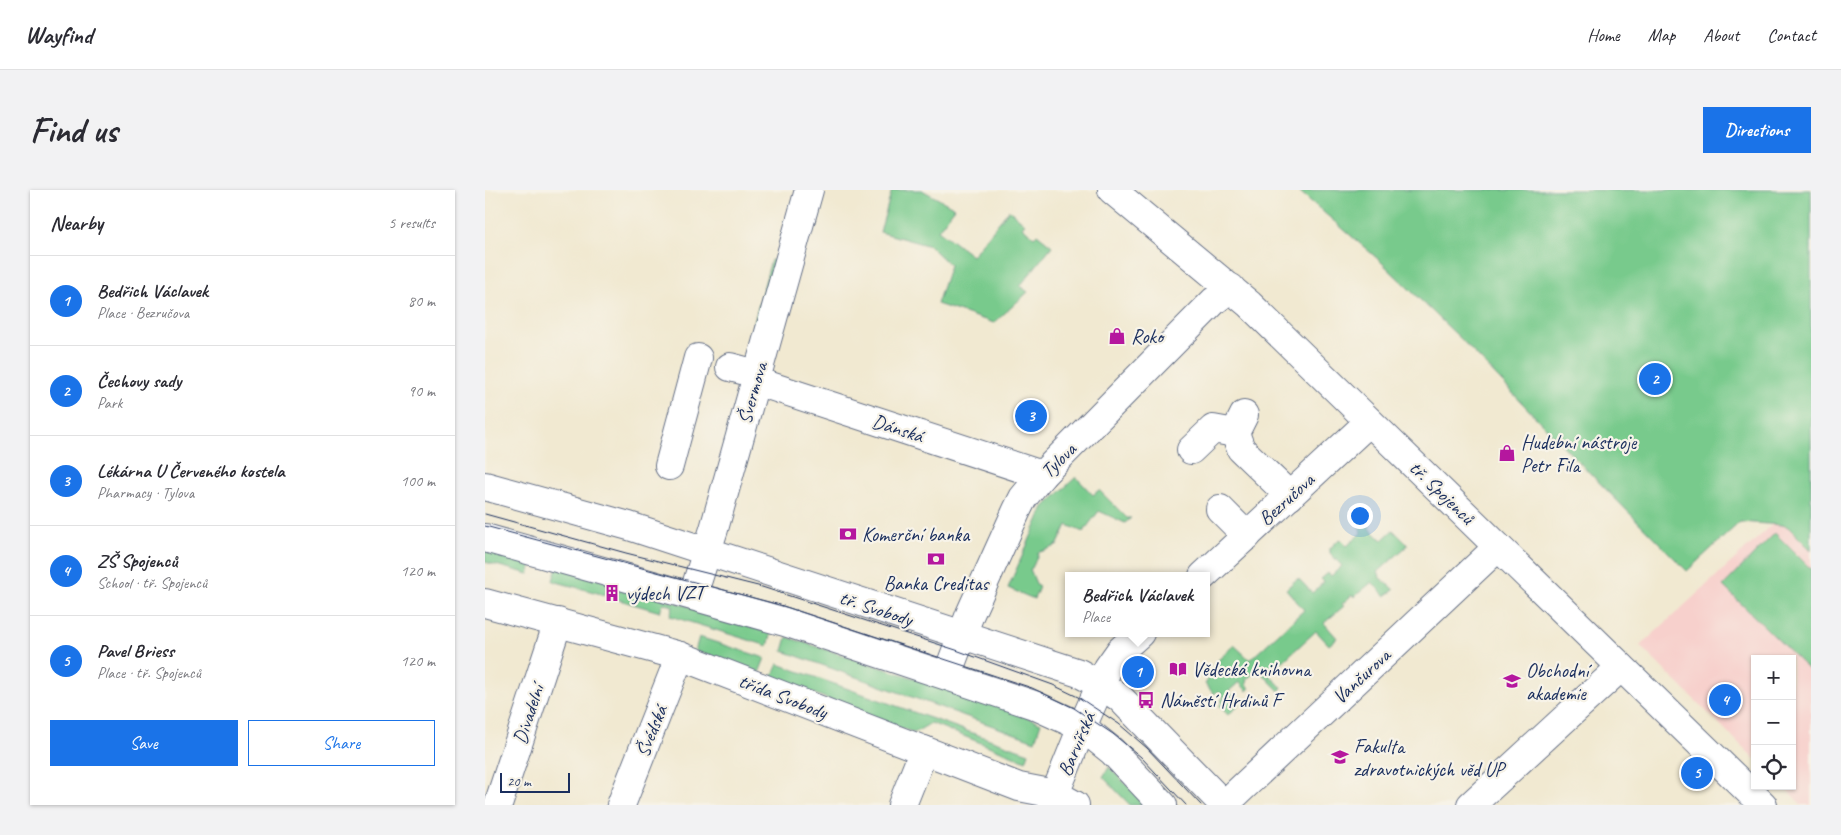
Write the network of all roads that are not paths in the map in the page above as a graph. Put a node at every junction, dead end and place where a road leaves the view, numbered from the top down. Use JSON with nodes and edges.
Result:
{"nodes":[{"id":1,"x":809,"y":190,"type":"edge"},
{"id":2,"x":1111,"y":190,"type":"edge"},
{"id":3,"x":1231,"y":288,"type":"junction"},
{"id":4,"x":698,"y":358,"type":"dead end"},
{"id":5,"x":730,"y":367,"type":"dead end"},
{"id":6,"x":762,"y":381,"type":"junction"},
{"id":7,"x":1369,"y":422,"type":"junction"},
{"id":8,"x":1191,"y":450,"type":"dead end"},
{"id":9,"x":669,"y":466,"type":"dead end"},
{"id":10,"x":1042,"y":475,"type":"junction"},
{"id":11,"x":485,"y":486,"type":"edge"},
{"id":12,"x":1290,"y":496,"type":"junction"},
{"id":13,"x":1220,"y":509,"type":"dead end"},
{"id":14,"x":1247,"y":536,"type":"junction"},
{"id":15,"x":485,"y":538,"type":"edge"},
{"id":16,"x":1498,"y":547,"type":"junction"},
{"id":17,"x":707,"y":552,"type":"junction"},
{"id":18,"x":1207,"y":572,"type":"edge"},
{"id":19,"x":693,"y":595,"type":"junction"},
{"id":20,"x":485,"y":603,"type":"edge"},
{"id":21,"x":558,"y":622,"type":"junction"},
{"id":22,"x":961,"y":636,"type":"junction"},
{"id":23,"x":1136,"y":637,"type":"edge"},
{"id":24,"x":680,"y":656,"type":"junction"},
{"id":25,"x":1621,"y":667,"type":"junction"},
{"id":26,"x":947,"y":675,"type":"junction"},
{"id":27,"x":1101,"y":685,"type":"junction"},
{"id":28,"x":1081,"y":727,"type":"junction"},
{"id":29,"x":924,"y":750,"type":"junction"},
{"id":30,"x":1061,"y":801,"type":"edge"},
{"id":31,"x":1479,"y":803,"type":"edge"},
{"id":32,"x":498,"y":805,"type":"edge"},
{"id":33,"x":621,"y":805,"type":"edge"},
{"id":34,"x":902,"y":805,"type":"edge"},
{"id":35,"x":1163,"y":805,"type":"edge"},
{"id":36,"x":1224,"y":805,"type":"edge"},
{"id":37,"x":1763,"y":805,"type":"edge"}],
"edges":[{"from":1,"to":6,"type":"street","name":"Švermova"},
{"from":2,"to":3,"type":"street","name":"tř. Spojenců"},
{"from":3,"to":7,"type":"street","name":"tř. Spojenců"},
{"from":3,"to":10,"type":"street","name":"Tylova"},
{"from":4,"to":9,"type":"street"},
{"from":5,"to":6,"type":"street","name":"Dánská"},
{"from":6,"to":10,"type":"street","name":"Dánská"},
{"from":6,"to":17,"type":"street","name":"Švermova"},
{"from":7,"to":12,"type":"street","name":"Bezručova"},
{"from":7,"to":16,"type":"street","name":"tř. Spojenců"},
{"from":8,"to":12,"type":"street"},
{"from":10,"to":22,"type":"street","name":"Tylova"},
{"from":11,"to":17,"type":"street","name":"tř. Svobody"},
{"from":12,"to":14,"type":"street","name":"Bezručova"},
{"from":13,"to":14,"type":"street"},
{"from":14,"to":18,"type":"street","name":"Bezručova"},
{"from":15,"to":19,"type":"street","name":"tř. Svobody"},
{"from":16,"to":25,"type":"street","name":"tř. Spojenců"},
{"from":16,"to":36,"type":"street","name":"Vančurova"},
{"from":17,"to":19,"type":"street","name":"Švermova"},
{"from":17,"to":22,"type":"street","name":"tř. Svobody"},
{"from":19,"to":26,"type":"street","name":"tř. Svobody"},
{"from":20,"to":21,"type":"street","name":"třída Svobody"},
{"from":21,"to":24,"type":"street","name":"třída Svobody"},
{"from":21,"to":32,"type":"street","name":"Divadelní"},
{"from":22,"to":26,"type":"street","name":"Tylova"},
{"from":22,"to":27,"type":"street","name":"tř. Svobody"},
{"from":23,"to":27,"type":"street"},
{"from":24,"to":29,"type":"street","name":"třída Svobody"},
{"from":24,"to":33,"type":"street","name":"Švédská"},
{"from":25,"to":31,"type":"street"},
{"from":25,"to":37,"type":"street","name":"tř. Spojenců"},
{"from":26,"to":28,"type":"street","name":"tř. Svobody"},
{"from":27,"to":28,"type":"street","name":"Barvířská"},
{"from":27,"to":36,"type":"street","name":"tř. Svobody"},
{"from":28,"to":30,"type":"street","name":"Barvířská"},
{"from":28,"to":35,"type":"street","name":"tř. Svobody"},
{"from":29,"to":30,"type":"street","name":"třída Svobody"},
{"from":29,"to":34,"type":"street"}]}
